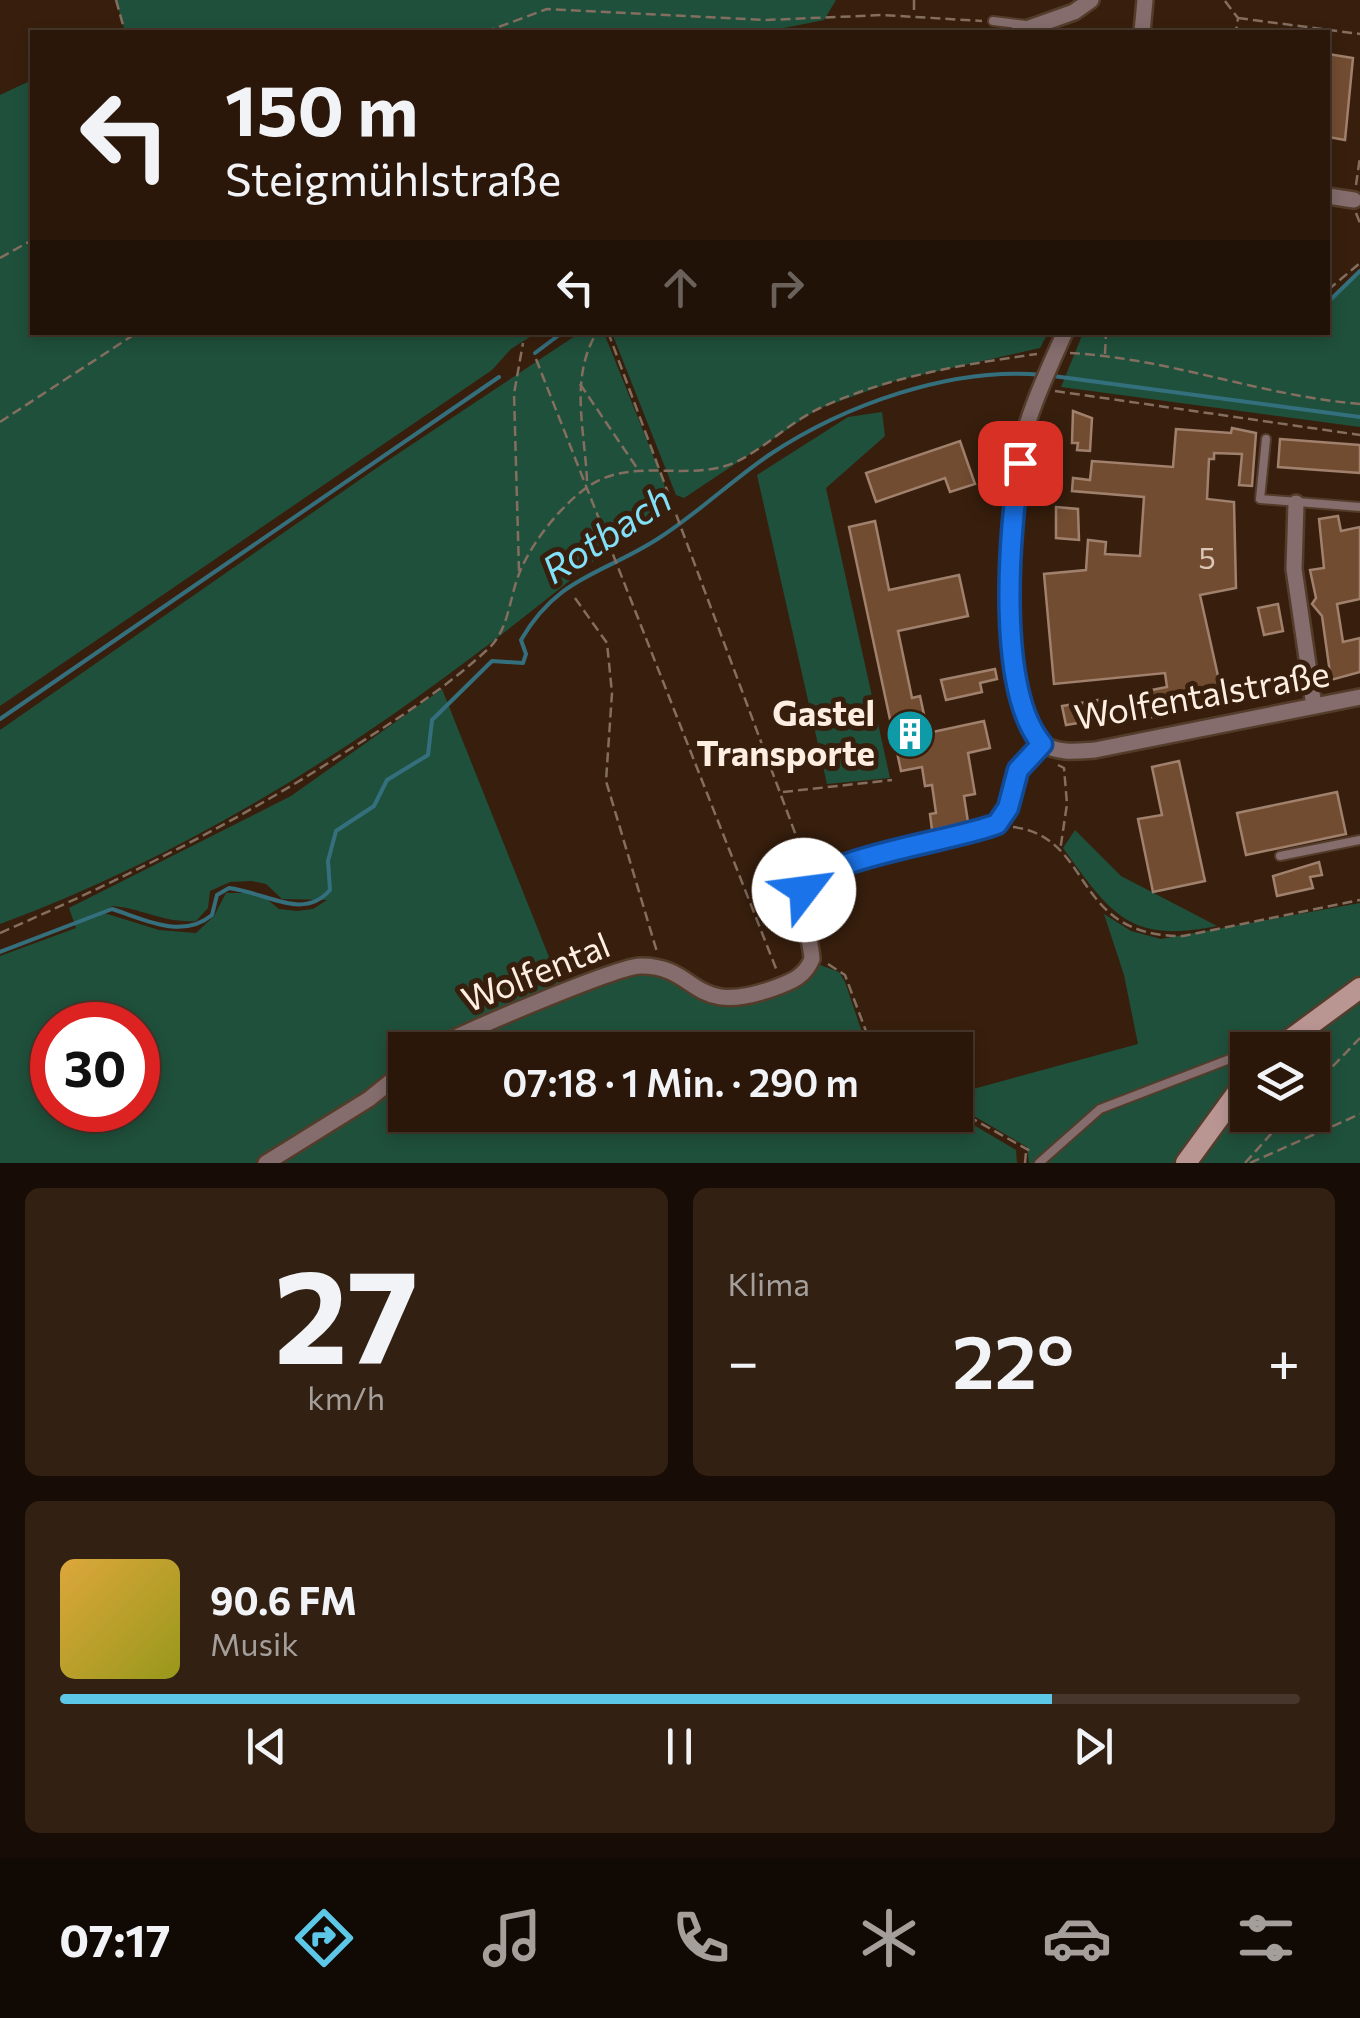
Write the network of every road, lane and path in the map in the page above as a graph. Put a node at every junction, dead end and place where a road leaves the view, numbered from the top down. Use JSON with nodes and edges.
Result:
{"nodes":[{"id":1,"x":116,"y":0,"type":"edge"},
{"id":2,"x":914,"y":0,"type":"edge"},
{"id":3,"x":1091,"y":0,"type":"edge"},
{"id":4,"x":1145,"y":0,"type":"edge"},
{"id":5,"x":1225,"y":2,"type":"edge"},
{"id":6,"x":914,"y":10,"type":"dead end"},
{"id":7,"x":1238,"y":18,"type":"junction"},
{"id":8,"x":993,"y":21,"type":"joint"},
{"id":9,"x":1036,"y":26,"type":"junction"},
{"id":10,"x":124,"y":30,"type":"edge"},
{"id":11,"x":490,"y":30,"type":"edge"},
{"id":12,"x":1024,"y":30,"type":"edge"},
{"id":13,"x":1142,"y":30,"type":"edge"},
{"id":14,"x":1236,"y":30,"type":"edge"},
{"id":15,"x":1330,"y":30,"type":"edge"},
{"id":16,"x":1330,"y":30,"type":"edge"},
{"id":17,"x":1360,"y":34,"type":"edge"},
{"id":18,"x":1360,"y":158,"type":"edge"},
{"id":19,"x":1330,"y":196,"type":"edge"},
{"id":20,"x":1354,"y":200,"type":"joint"},
{"id":21,"x":30,"y":241,"type":"edge"},
{"id":22,"x":0,"y":258,"type":"edge"},
{"id":23,"x":1360,"y":262,"type":"edge"},
{"id":24,"x":1330,"y":288,"type":"edge"},
{"id":25,"x":133,"y":335,"type":"edge"},
{"id":26,"x":596,"y":335,"type":"edge"},
{"id":27,"x":609,"y":335,"type":"edge"},
{"id":28,"x":1064,"y":335,"type":"edge"},
{"id":29,"x":1106,"y":335,"type":"edge"},
{"id":30,"x":523,"y":344,"type":"dead end"},
{"id":31,"x":1056,"y":352,"type":"junction"},
{"id":32,"x":1105,"y":354,"type":"junction"},
{"id":33,"x":536,"y":358,"type":"dead end"},
{"id":34,"x":579,"y":382,"type":"junction"},
{"id":35,"x":1043,"y":388,"type":"junction"},
{"id":36,"x":1360,"y":404,"type":"edge"},
{"id":37,"x":0,"y":422,"type":"edge"},
{"id":38,"x":1360,"y":435,"type":"edge"},
{"id":39,"x":1266,"y":440,"type":"dead end"},
{"id":40,"x":637,"y":468,"type":"junction"},
{"id":41,"x":663,"y":472,"type":"junction"},
{"id":42,"x":587,"y":487,"type":"junction"},
{"id":43,"x":1296,"y":502,"type":"junction"},
{"id":44,"x":1360,"y":506,"type":"edge"},
{"id":45,"x":520,"y":572,"type":"junction"},
{"id":46,"x":575,"y":598,"type":"dead end"},
{"id":47,"x":1360,"y":697,"type":"edge"},
{"id":48,"x":1314,"y":706,"type":"junction"},
{"id":49,"x":1044,"y":748,"type":"junction"},
{"id":50,"x":892,"y":780,"type":"dead end"},
{"id":51,"x":781,"y":792,"type":"junction"},
{"id":52,"x":997,"y":824,"type":"junction"},
{"id":53,"x":1360,"y":840,"type":"edge"},
{"id":54,"x":1060,"y":851,"type":"junction"},
{"id":55,"x":1280,"y":856,"type":"dead end"},
{"id":56,"x":811,"y":878,"type":"junction"},
{"id":57,"x":1360,"y":900,"type":"edge"},
{"id":58,"x":0,"y":933,"type":"edge"},
{"id":59,"x":812,"y":959,"type":"junction"},
{"id":60,"x":656,"y":968,"type":"junction"},
{"id":61,"x":782,"y":985,"type":"junction"},
{"id":62,"x":1360,"y":988,"type":"edge"},
{"id":63,"x":476,"y":1032,"type":"edge"},
{"id":64,"x":866,"y":1032,"type":"edge"},
{"id":65,"x":1300,"y":1032,"type":"edge"},
{"id":66,"x":1360,"y":1038,"type":"edge"},
{"id":67,"x":1230,"y":1059,"type":"edge"},
{"id":68,"x":1330,"y":1069,"type":"edge"},
{"id":69,"x":388,"y":1084,"type":"edge"},
{"id":70,"x":1230,"y":1103,"type":"edge"},
{"id":71,"x":1360,"y":1114,"type":"edge"},
{"id":72,"x":973,"y":1120,"type":"edge"},
{"id":73,"x":1274,"y":1132,"type":"edge"},
{"id":74,"x":1026,"y":1150,"type":"junction"},
{"id":75,"x":1042,"y":1160,"type":"edge"},
{"id":76,"x":266,"y":1163,"type":"edge"},
{"id":77,"x":1025,"y":1163,"type":"edge"},
{"id":78,"x":1186,"y":1163,"type":"edge"},
{"id":79,"x":1248,"y":1163,"type":"edge"}],
"edges":[{"from":1,"to":10,"type":"path"},
{"from":2,"to":6,"type":"path"},
{"from":3,"to":9,"type":"street"},
{"from":4,"to":13,"type":"street"},
{"from":5,"to":7,"type":"path"},
{"from":7,"to":14,"type":"path"},
{"from":7,"to":15,"type":"path"},
{"from":8,"to":9,"type":"lane"},
{"from":8,"to":11,"type":"path"},
{"from":9,"to":12,"type":"street"},
{"from":16,"to":17,"type":"path"},
{"from":18,"to":20,"type":"path"},
{"from":19,"to":20,"type":"street"},
{"from":21,"to":22,"type":"path"},
{"from":23,"to":24,"type":"path"},
{"from":25,"to":37,"type":"path"},
{"from":26,"to":34,"type":"path"},
{"from":27,"to":41,"type":"path"},
{"from":28,"to":31,"type":"street"},
{"from":29,"to":32,"type":"path"},
{"from":30,"to":45,"type":"path"},
{"from":31,"to":32,"type":"path"},
{"from":31,"to":35,"type":"street"},
{"from":31,"to":41,"type":"path"},
{"from":32,"to":36,"type":"path"},
{"from":33,"to":42,"type":"path"},
{"from":34,"to":40,"type":"path"},
{"from":34,"to":42,"type":"path"},
{"from":35,"to":38,"type":"path"},
{"from":35,"to":49,"type":"street"},
{"from":39,"to":43,"type":"lane"},
{"from":40,"to":41,"type":"path"},
{"from":40,"to":42,"type":"path"},
{"from":41,"to":51,"type":"path"},
{"from":42,"to":45,"type":"path"},
{"from":42,"to":61,"type":"path"},
{"from":43,"to":44,"type":"lane"},
{"from":43,"to":48,"type":"street"},
{"from":45,"to":58,"type":"path"},
{"from":46,"to":60,"type":"path"},
{"from":47,"to":48,"type":"street","name":"Wolfentalstraße"},
{"from":48,"to":49,"type":"street","name":"Wolfentalstraße"},
{"from":49,"to":52,"type":"street"},
{"from":49,"to":54,"type":"path"},
{"from":50,"to":51,"type":"path"},
{"from":51,"to":56,"type":"path"},
{"from":52,"to":54,"type":"path"},
{"from":52,"to":56,"type":"street"},
{"from":53,"to":55,"type":"lane"},
{"from":54,"to":57,"type":"path"},
{"from":56,"to":59,"type":"street"},
{"from":59,"to":61,"type":"street","name":"Wolfental"},
{"from":59,"to":64,"type":"path"},
{"from":60,"to":61,"type":"street","name":"Wolfental"},
{"from":60,"to":63,"type":"street","name":"Wolfental"},
{"from":62,"to":65,"type":"main road"},
{"from":66,"to":68,"type":"path"},
{"from":67,"to":75,"type":"lane"},
{"from":69,"to":76,"type":"street"},
{"from":70,"to":78,"type":"main road"},
{"from":71,"to":79,"type":"path"},
{"from":72,"to":74,"type":"path"},
{"from":73,"to":79,"type":"path"},
{"from":74,"to":75,"type":"path"},
{"from":74,"to":77,"type":"path"}]}
